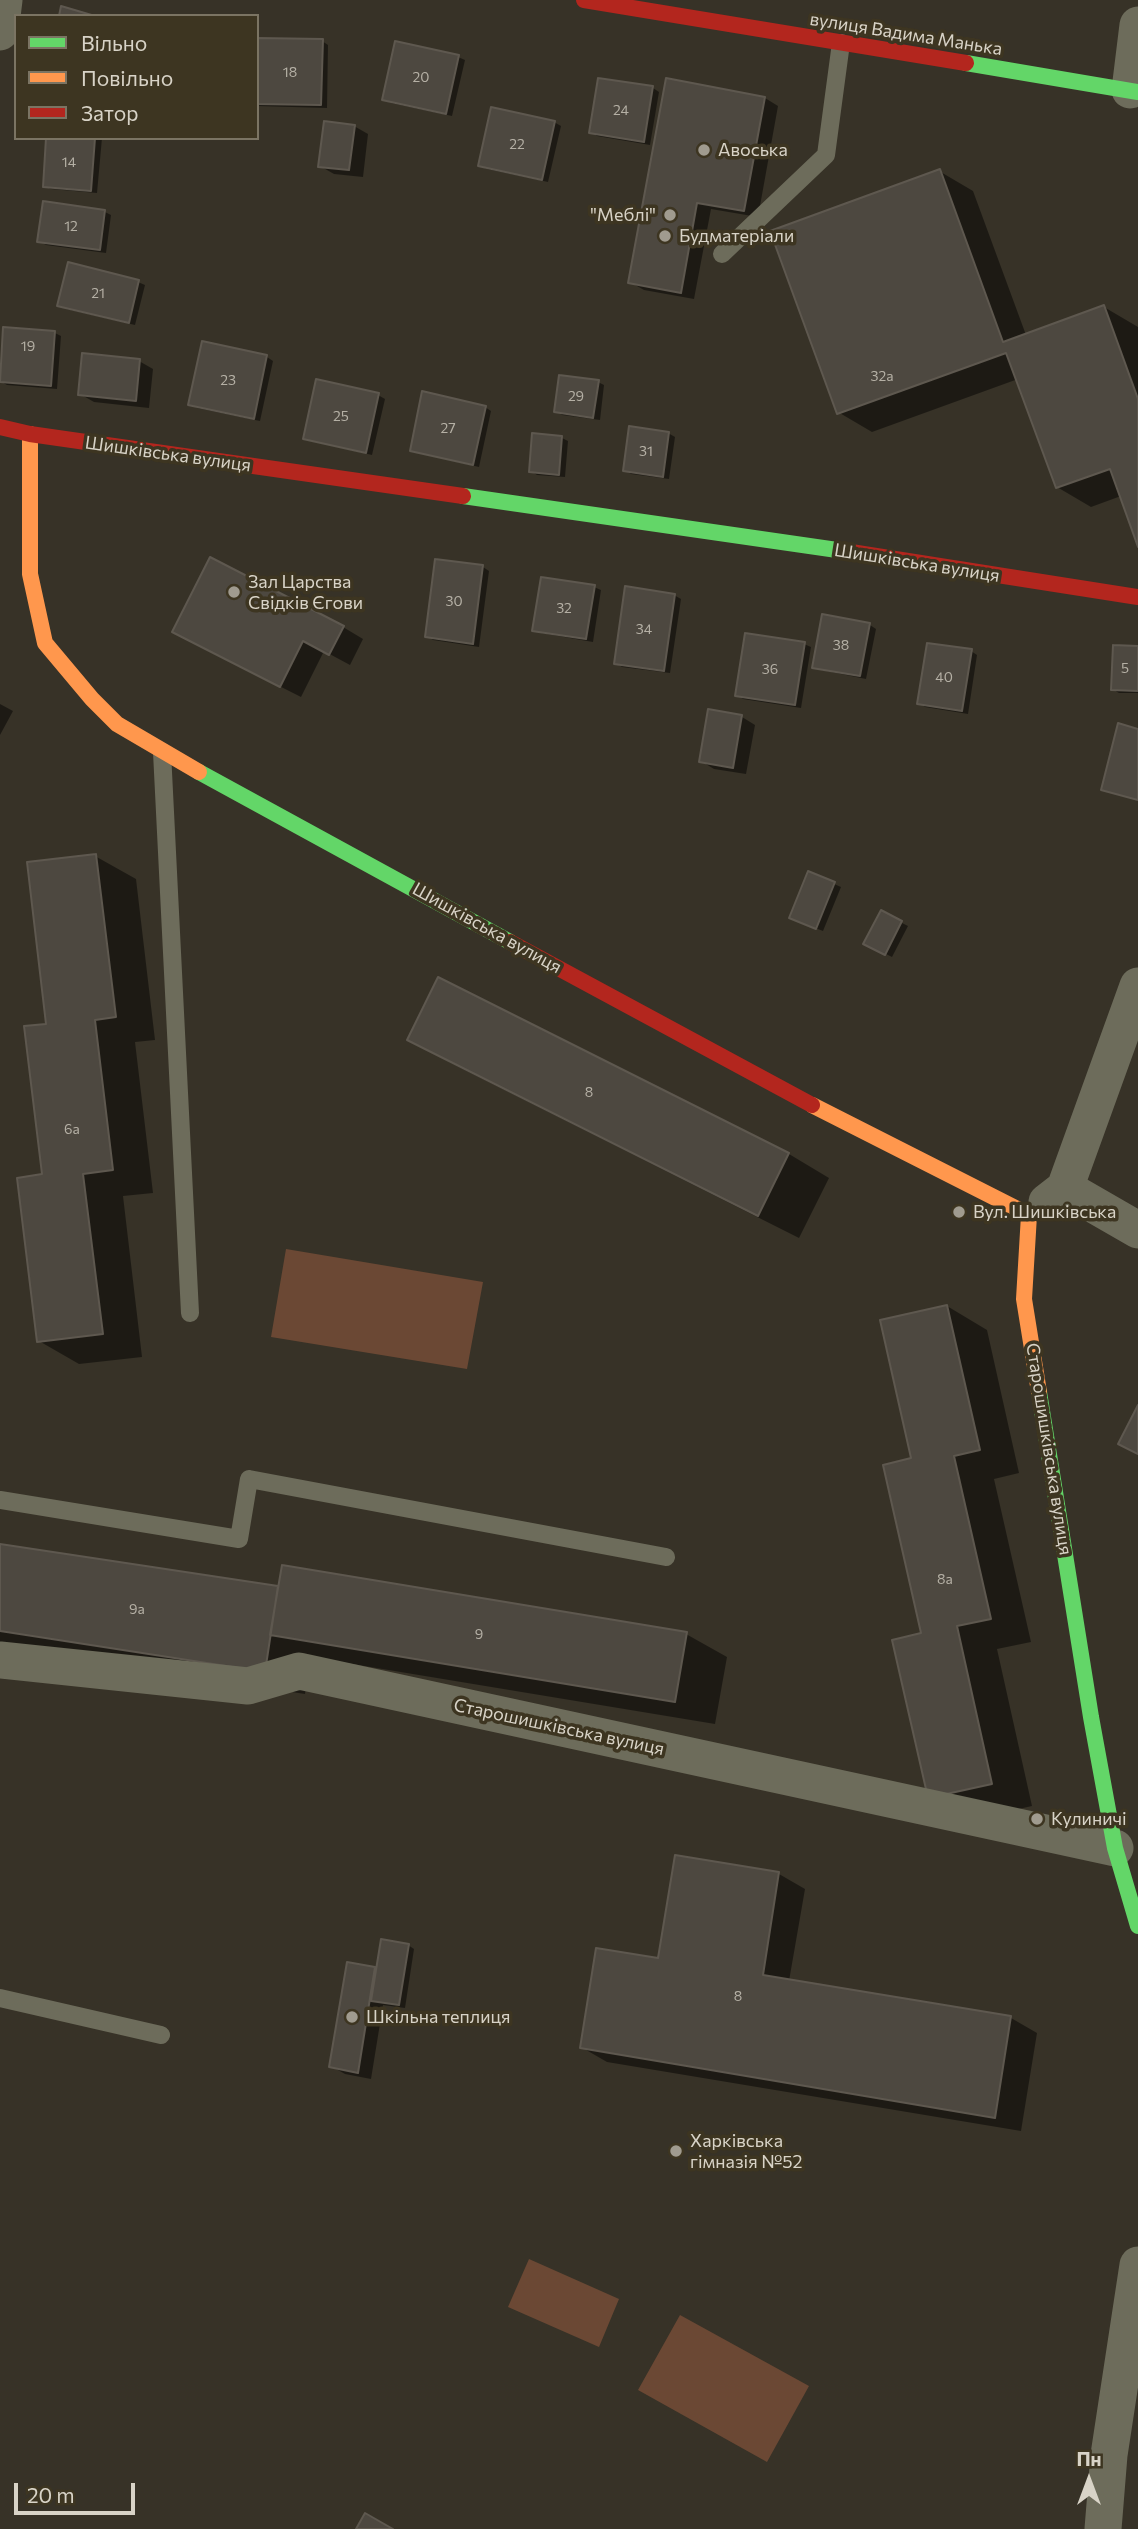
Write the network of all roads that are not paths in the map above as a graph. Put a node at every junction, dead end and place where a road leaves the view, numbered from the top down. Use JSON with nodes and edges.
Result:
{"nodes":[{"id":1,"x":4,"y":0,"type":"edge"},
{"id":2,"x":584,"y":0,"type":"edge"},
{"id":3,"x":1138,"y":25,"type":"edge"},
{"id":4,"x":0,"y":33,"type":"edge"},
{"id":5,"x":841,"y":43,"type":"junction"},
{"id":6,"x":1134,"y":91,"type":"edge"},
{"id":7,"x":722,"y":254,"type":"dead end"},
{"id":8,"x":0,"y":427,"type":"edge"},
{"id":9,"x":30,"y":434,"type":"junction"},
{"id":10,"x":1138,"y":597,"type":"edge"},
{"id":11,"x":162,"y":752,"type":"junction"},
{"id":12,"x":1138,"y":986,"type":"edge"},
{"id":13,"x":1065,"y":1188,"type":"junction"},
{"id":14,"x":1029,"y":1214,"type":"junction"},
{"id":15,"x":1138,"y":1230,"type":"edge"},
{"id":16,"x":190,"y":1313,"type":"dead end"},
{"id":17,"x":0,"y":1500,"type":"edge"},
{"id":18,"x":666,"y":1557,"type":"dead end"},
{"id":19,"x":0,"y":1660,"type":"edge"},
{"id":20,"x":1115,"y":1848,"type":"junction"},
{"id":21,"x":1138,"y":1926,"type":"edge"},
{"id":22,"x":0,"y":1998,"type":"edge"},
{"id":23,"x":161,"y":2035,"type":"dead end"},
{"id":24,"x":1138,"y":2265,"type":"edge"},
{"id":25,"x":1103,"y":2529,"type":"edge"}],
"edges":[{"from":1,"to":4,"type":"street"},
{"from":2,"to":5,"type":"street","name":"вулиця Вадима Манька"},
{"from":3,"to":6,"type":"street"},
{"from":5,"to":6,"type":"street","name":"вулиця Вадима Манька"},
{"from":5,"to":7,"type":"lane"},
{"from":8,"to":9,"type":"street","name":"Шишківська вулиця"},
{"from":9,"to":10,"type":"street","name":"Шишківська вулиця"},
{"from":9,"to":11,"type":"street","name":"Шишківська вулиця"},
{"from":11,"to":14,"type":"street","name":"Шишківська вулиця"},
{"from":11,"to":16,"type":"lane"},
{"from":12,"to":13,"type":"street"},
{"from":13,"to":14,"type":"street"},
{"from":13,"to":15,"type":"street"},
{"from":14,"to":20,"type":"street","name":"Старошишківська вулиця"},
{"from":17,"to":18,"type":"lane"},
{"from":19,"to":20,"type":"street","name":"Старошишківська вулиця"},
{"from":20,"to":21,"type":"street","name":"Старошишківська вулиця"},
{"from":22,"to":23,"type":"lane"},
{"from":24,"to":25,"type":"street"}]}
